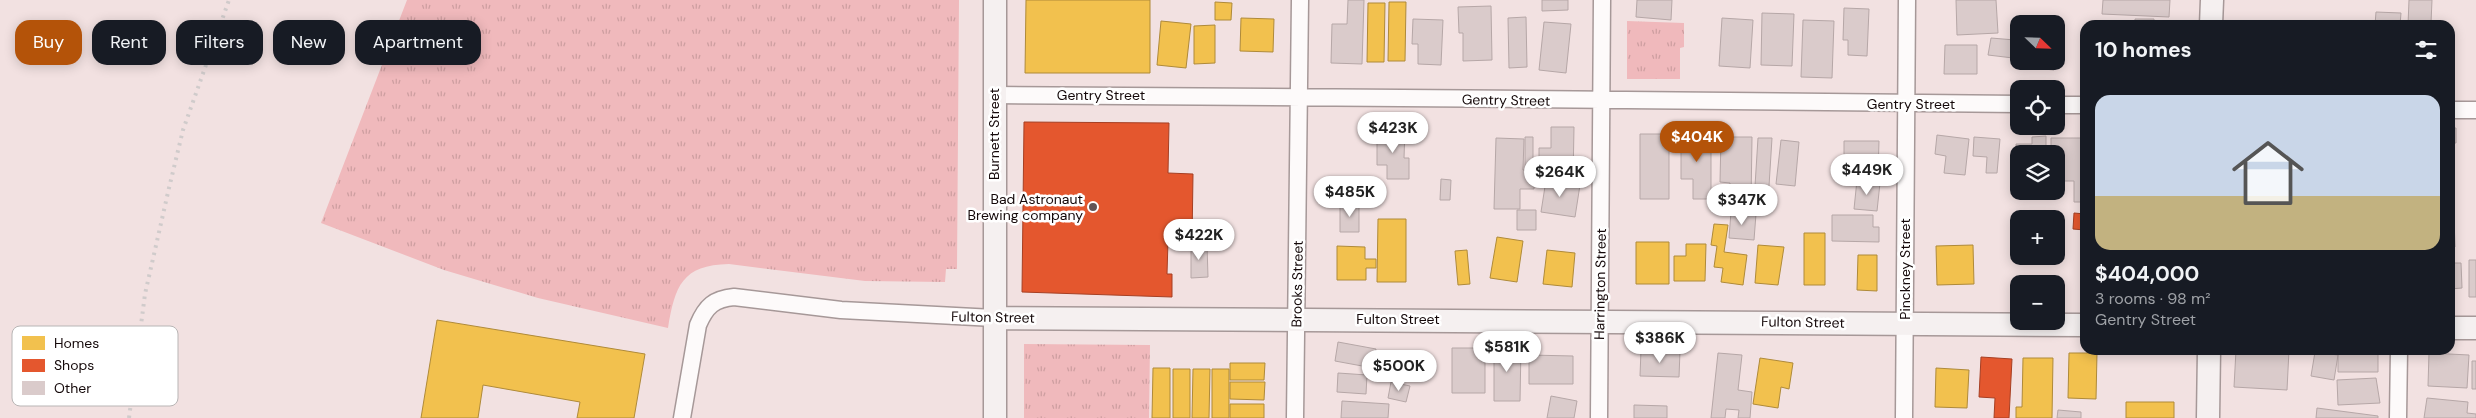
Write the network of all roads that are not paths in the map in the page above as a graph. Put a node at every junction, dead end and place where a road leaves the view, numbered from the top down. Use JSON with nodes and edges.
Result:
{"nodes":[{"id":1,"x":995,"y":0,"type":"edge"},
{"id":2,"x":1300,"y":0,"type":"edge"},
{"id":3,"x":1602,"y":0,"type":"edge"},
{"id":4,"x":1908,"y":0,"type":"edge"},
{"id":5,"x":2212,"y":0,"type":"edge"},
{"id":6,"x":2212,"y":20,"type":"edge"},
{"id":7,"x":994,"y":95,"type":"junction"},
{"id":8,"x":1300,"y":96,"type":"junction"},
{"id":9,"x":1602,"y":101,"type":"junction"},
{"id":10,"x":1906,"y":104,"type":"junction"},
{"id":11,"x":2010,"y":104,"type":"edge"},
{"id":12,"x":2065,"y":105,"type":"edge"},
{"id":13,"x":2080,"y":105,"type":"edge"},
{"id":14,"x":2455,"y":110,"type":"edge"},
{"id":15,"x":2476,"y":110,"type":"edge"},
{"id":16,"x":994,"y":318,"type":"junction"},
{"id":17,"x":1297,"y":318,"type":"junction"},
{"id":18,"x":1600,"y":320,"type":"junction"},
{"id":19,"x":1905,"y":323,"type":"junction"},
{"id":20,"x":2080,"y":325,"type":"edge"},
{"id":21,"x":2455,"y":328,"type":"edge"},
{"id":22,"x":2476,"y":328,"type":"edge"},
{"id":23,"x":2209,"y":355,"type":"edge"},
{"id":24,"x":2399,"y":355,"type":"edge"},
{"id":25,"x":682,"y":418,"type":"edge"},
{"id":26,"x":995,"y":418,"type":"edge"},
{"id":27,"x":1295,"y":418,"type":"edge"},
{"id":28,"x":1599,"y":418,"type":"edge"},
{"id":29,"x":1904,"y":418,"type":"edge"},
{"id":30,"x":2208,"y":418,"type":"edge"},
{"id":31,"x":2398,"y":418,"type":"edge"}],
"edges":[{"from":1,"to":7,"type":"street","name":"Burnett Street"},
{"from":2,"to":8,"type":"street","name":"Brooks Street"},
{"from":3,"to":9,"type":"street","name":"Harrington Street"},
{"from":4,"to":10,"type":"street","name":"Pinckney Street"},
{"from":5,"to":6,"type":"street"},
{"from":7,"to":8,"type":"street","name":"Gentry Street"},
{"from":7,"to":16,"type":"street","name":"Burnett Street"},
{"from":8,"to":9,"type":"street","name":"Gentry Street"},
{"from":8,"to":17,"type":"street","name":"Brooks Street"},
{"from":9,"to":10,"type":"street","name":"Gentry Street"},
{"from":9,"to":18,"type":"street","name":"Harrington Street"},
{"from":10,"to":11,"type":"street","name":"Gentry Street"},
{"from":10,"to":19,"type":"street","name":"Pinckney Street"},
{"from":12,"to":13,"type":"street"},
{"from":14,"to":15,"type":"street"},
{"from":16,"to":17,"type":"street","name":"Fulton Street"},
{"from":16,"to":25,"type":"street","name":"Fulton Street"},
{"from":16,"to":26,"type":"street","name":"Burnett Street"},
{"from":17,"to":18,"type":"street","name":"Fulton Street"},
{"from":17,"to":27,"type":"street","name":"Brooks Street"},
{"from":18,"to":19,"type":"street","name":"Fulton Street"},
{"from":18,"to":28,"type":"street","name":"Harrington Street"},
{"from":19,"to":20,"type":"street","name":"Fulton Street"},
{"from":19,"to":29,"type":"street","name":"Pinckney Street"},
{"from":21,"to":22,"type":"street"},
{"from":23,"to":30,"type":"street"},
{"from":24,"to":31,"type":"street"}]}
